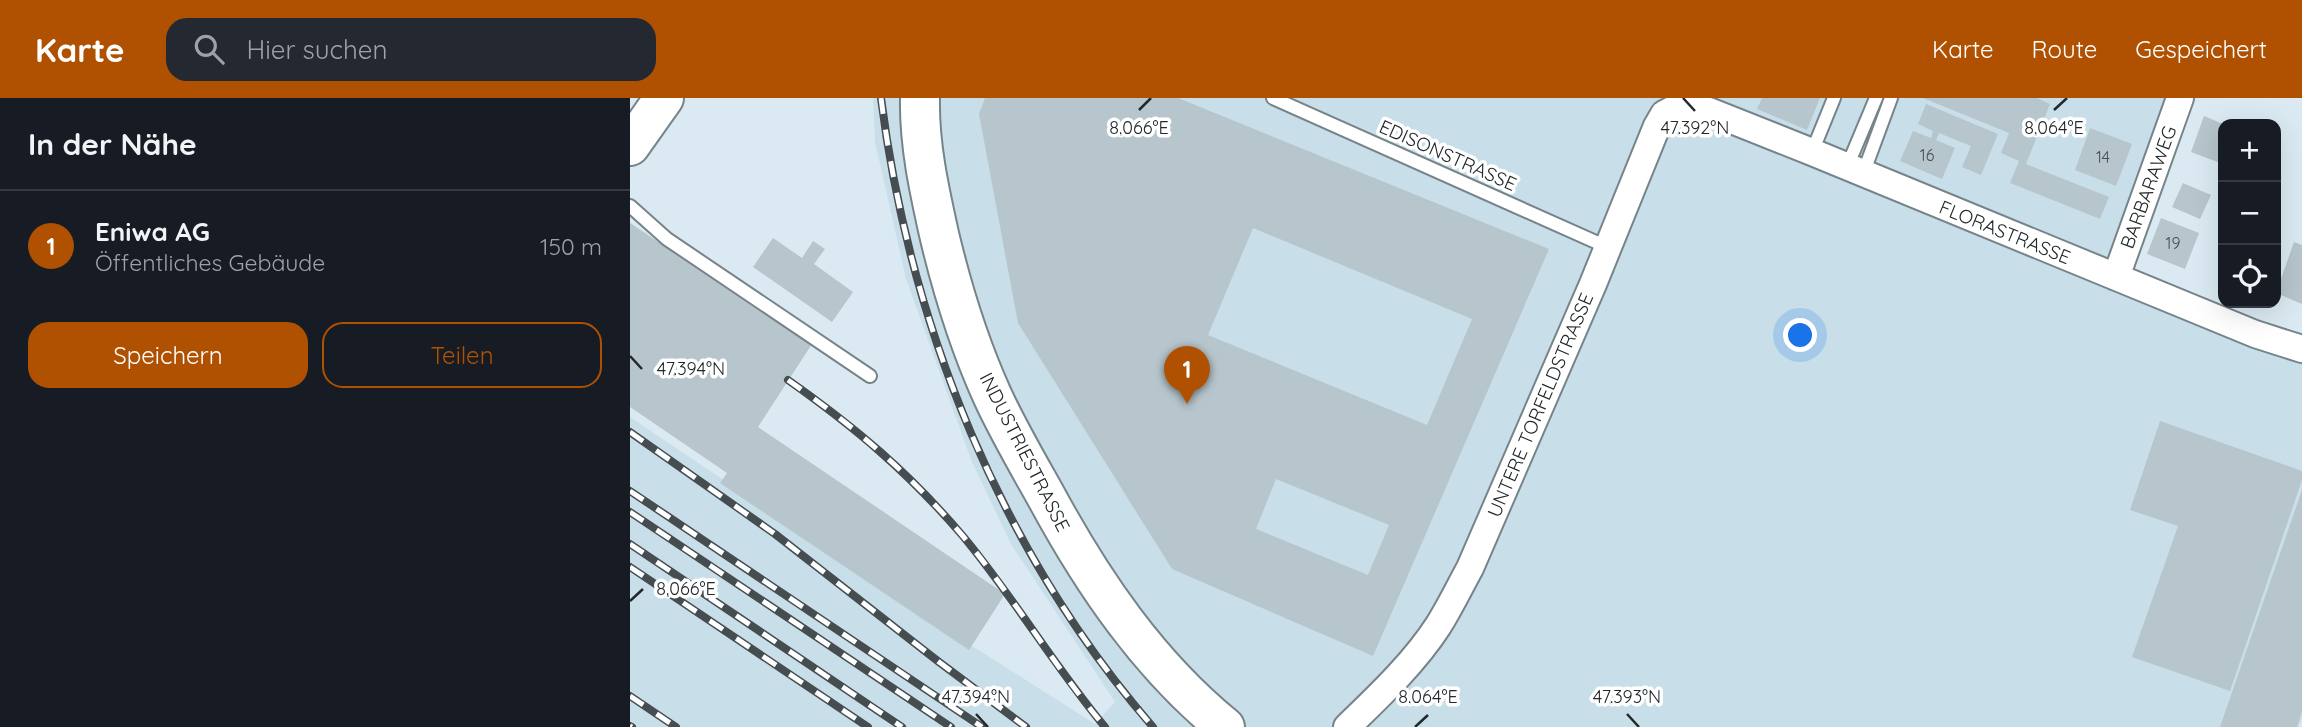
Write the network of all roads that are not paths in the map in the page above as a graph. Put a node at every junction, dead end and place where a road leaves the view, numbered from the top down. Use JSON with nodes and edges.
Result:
{"nodes":[{"id":1,"x":664,"y":98,"type":"edge"},
{"id":2,"x":898,"y":98,"type":"edge"},
{"id":3,"x":1273,"y":98,"type":"edge"},
{"id":4,"x":1834,"y":98,"type":"edge"},
{"id":5,"x":1876,"y":98,"type":"edge"},
{"id":6,"x":1891,"y":98,"type":"edge"},
{"id":7,"x":2180,"y":98,"type":"edge"},
{"id":8,"x":1711,"y":105,"type":"edge"},
{"id":9,"x":920,"y":113,"type":"edge"},
{"id":10,"x":630,"y":146,"type":"edge"},
{"id":11,"x":1812,"y":152,"type":"junction"},
{"id":12,"x":1855,"y":171,"type":"junction"},
{"id":13,"x":630,"y":206,"type":"edge"},
{"id":14,"x":1607,"y":247,"type":"junction"},
{"id":15,"x":2116,"y":277,"type":"junction"},
{"id":16,"x":2302,"y":349,"type":"edge"},
{"id":17,"x":870,"y":376,"type":"dead end"},
{"id":18,"x":1225,"y":727,"type":"edge"},
{"id":19,"x":1347,"y":727,"type":"edge"}],
"edges":[{"from":1,"to":10,"type":"main road"},
{"from":2,"to":9,"type":"main road","name":"INDUSTRIESTRASSE"},
{"from":3,"to":14,"type":"lane","name":"EDISONSTRASSE"},
{"from":4,"to":11,"type":"lane"},
{"from":5,"to":12,"type":"lane"},
{"from":6,"to":12,"type":"lane"},
{"from":7,"to":15,"type":"street","name":"BARBARAWEG"},
{"from":8,"to":11,"type":"street","name":"FLORASTRASSE"},
{"from":8,"to":14,"type":"street","name":"UNTERE TORFELDSTRASSE"},
{"from":9,"to":18,"type":"main road","name":"INDUSTRIESTRASSE"},
{"from":11,"to":12,"type":"street","name":"FLORASTRASSE"},
{"from":12,"to":15,"type":"street","name":"FLORASTRASSE"},
{"from":13,"to":17,"type":"lane"},
{"from":14,"to":19,"type":"street","name":"UNTERE TORFELDSTRASSE"},
{"from":15,"to":16,"type":"street","name":"FLORASTRASSE"}]}
